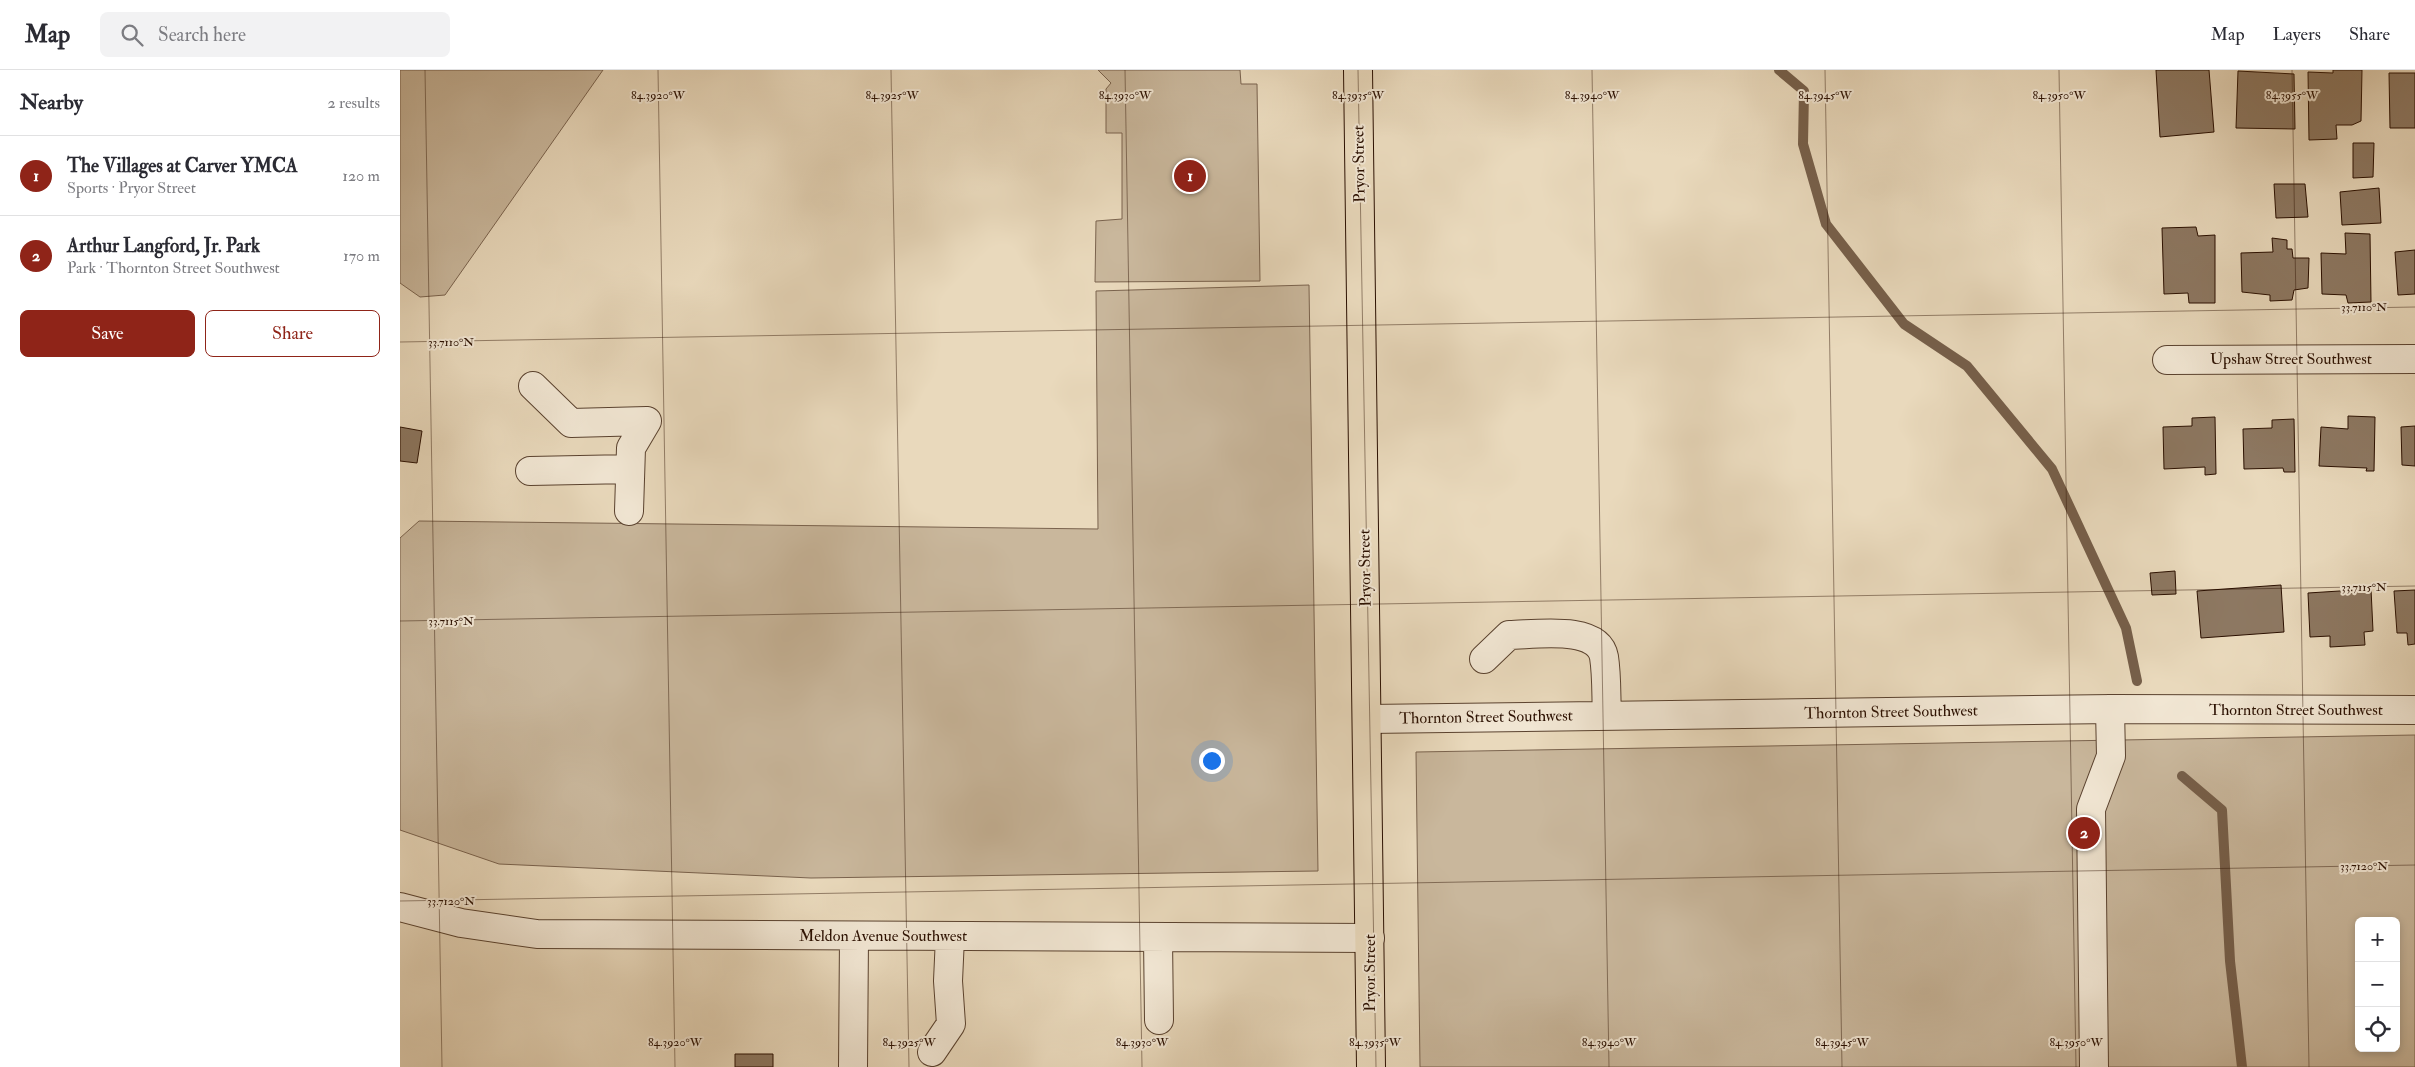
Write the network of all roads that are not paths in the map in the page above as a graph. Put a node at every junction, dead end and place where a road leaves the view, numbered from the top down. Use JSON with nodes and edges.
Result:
{"nodes":[{"id":1,"x":1358,"y":70,"type":"edge"},
{"id":2,"x":2415,"y":359,"type":"edge"},
{"id":3,"x":2167,"y":360,"type":"dead end"},
{"id":4,"x":533,"y":386,"type":"dead end"},
{"id":5,"x":630,"y":469,"type":"junction"},
{"id":6,"x":530,"y":472,"type":"dead end"},
{"id":7,"x":629,"y":510,"type":"dead end"},
{"id":8,"x":1484,"y":659,"type":"dead end"},
{"id":9,"x":2110,"y":709,"type":"junction"},
{"id":10,"x":2415,"y":710,"type":"edge"},
{"id":11,"x":1607,"y":716,"type":"junction"},
{"id":12,"x":1368,"y":719,"type":"junction"},
{"id":13,"x":400,"y":907,"type":"edge"},
{"id":14,"x":854,"y":937,"type":"junction"},
{"id":15,"x":950,"y":937,"type":"junction"},
{"id":16,"x":1158,"y":938,"type":"junction"},
{"id":17,"x":1370,"y":938,"type":"junction"},
{"id":18,"x":1159,"y":1020,"type":"dead end"},
{"id":19,"x":932,"y":1052,"type":"dead end"},
{"id":20,"x":854,"y":1067,"type":"edge"},
{"id":21,"x":1370,"y":1067,"type":"edge"},
{"id":22,"x":2094,"y":1067,"type":"edge"}],
"edges":[{"from":1,"to":12,"type":"main road","name":"Pryor Street"},
{"from":2,"to":3,"type":"street","name":"Upshaw Street Southwest"},
{"from":4,"to":5,"type":"street"},
{"from":5,"to":6,"type":"street"},
{"from":5,"to":7,"type":"street"},
{"from":8,"to":11,"type":"street"},
{"from":9,"to":10,"type":"street","name":"Thornton Street Southwest"},
{"from":9,"to":11,"type":"street","name":"Thornton Street Southwest"},
{"from":9,"to":22,"type":"street"},
{"from":11,"to":12,"type":"street","name":"Thornton Street Southwest"},
{"from":12,"to":17,"type":"main road","name":"Pryor Street"},
{"from":13,"to":14,"type":"street","name":"Meldon Avenue Southwest"},
{"from":14,"to":15,"type":"street","name":"Meldon Avenue Southwest"},
{"from":14,"to":20,"type":"street"},
{"from":15,"to":16,"type":"street","name":"Meldon Avenue Southwest"},
{"from":15,"to":19,"type":"street"},
{"from":16,"to":17,"type":"street","name":"Meldon Avenue Southwest"},
{"from":16,"to":18,"type":"street"},
{"from":17,"to":21,"type":"main road","name":"Pryor Street"}]}
